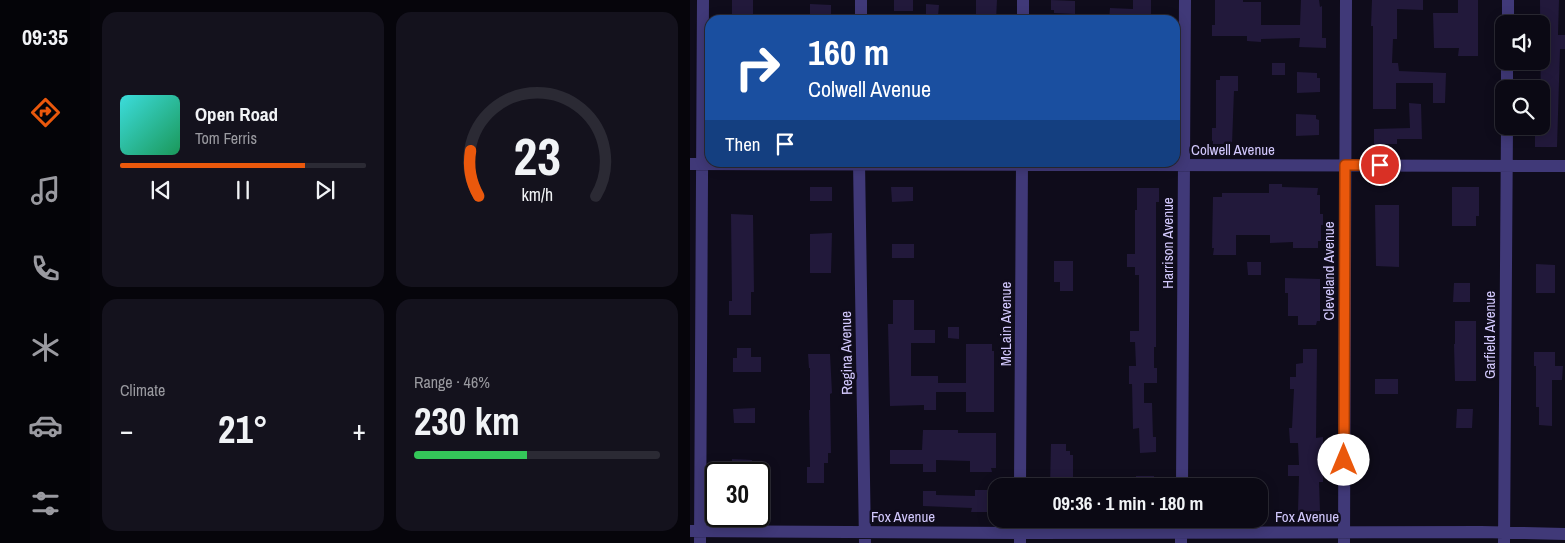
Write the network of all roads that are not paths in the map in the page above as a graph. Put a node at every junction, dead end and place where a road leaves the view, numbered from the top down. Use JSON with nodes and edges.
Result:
{"nodes":[{"id":1,"x":703,"y":0,"type":"edge"},
{"id":2,"x":861,"y":0,"type":"edge"},
{"id":3,"x":1023,"y":0,"type":"edge"},
{"id":4,"x":1185,"y":0,"type":"edge"},
{"id":5,"x":1346,"y":0,"type":"edge"},
{"id":6,"x":1508,"y":0,"type":"edge"},
{"id":7,"x":861,"y":15,"type":"edge"},
{"id":8,"x":1023,"y":15,"type":"edge"},
{"id":9,"x":1508,"y":15,"type":"edge"},
{"id":10,"x":1507,"y":135,"type":"edge"},
{"id":11,"x":696,"y":164,"type":"edge"},
{"id":12,"x":1180,"y":165,"type":"edge"},
{"id":13,"x":1183,"y":165,"type":"junction"},
{"id":14,"x":1345,"y":165,"type":"junction"},
{"id":15,"x":1506,"y":166,"type":"junction"},
{"id":16,"x":1565,"y":166,"type":"edge"},
{"id":17,"x":859,"y":167,"type":"edge"},
{"id":18,"x":1022,"y":167,"type":"edge"},
{"id":19,"x":1020,"y":478,"type":"edge"},
{"id":20,"x":1182,"y":478,"type":"edge"},
{"id":21,"x":1565,"y":534,"type":"edge"},
{"id":22,"x":697,"y":535,"type":"edge"},
{"id":23,"x":866,"y":538,"type":"edge"},
{"id":24,"x":1020,"y":538,"type":"edge"},
{"id":25,"x":1181,"y":538,"type":"edge"},
{"id":26,"x":1343,"y":538,"type":"edge"},
{"id":27,"x":1504,"y":538,"type":"edge"}],
"edges":[{"from":1,"to":11,"type":"street"},
{"from":2,"to":7,"type":"street"},
{"from":3,"to":8,"type":"street"},
{"from":4,"to":13,"type":"street","name":"Harrison Avenue"},
{"from":5,"to":14,"type":"street","name":"Cleveland Avenue"},
{"from":6,"to":9,"type":"street"},
{"from":10,"to":15,"type":"street","name":"Garfield Avenue"},
{"from":11,"to":22,"type":"street"},
{"from":12,"to":13,"type":"street","name":"Colwell Avenue"},
{"from":13,"to":14,"type":"street","name":"Colwell Avenue"},
{"from":13,"to":20,"type":"street","name":"Harrison Avenue"},
{"from":14,"to":15,"type":"street","name":"Colwell Avenue"},
{"from":14,"to":26,"type":"street","name":"Cleveland Avenue"},
{"from":15,"to":16,"type":"street","name":"Colwell Avenue"},
{"from":15,"to":27,"type":"street","name":"Garfield Avenue"},
{"from":17,"to":23,"type":"street","name":"Regina Avenue"},
{"from":18,"to":19,"type":"street","name":"McLain Avenue"},
{"from":21,"to":27,"type":"street","name":"Fox Avenue"},
{"from":22,"to":23,"type":"street","name":"Fox Avenue"},
{"from":23,"to":24,"type":"street","name":"Fox Avenue"},
{"from":24,"to":25,"type":"street","name":"Fox Avenue"},
{"from":25,"to":26,"type":"street","name":"Fox Avenue"},
{"from":26,"to":27,"type":"street","name":"Fox Avenue"}]}
